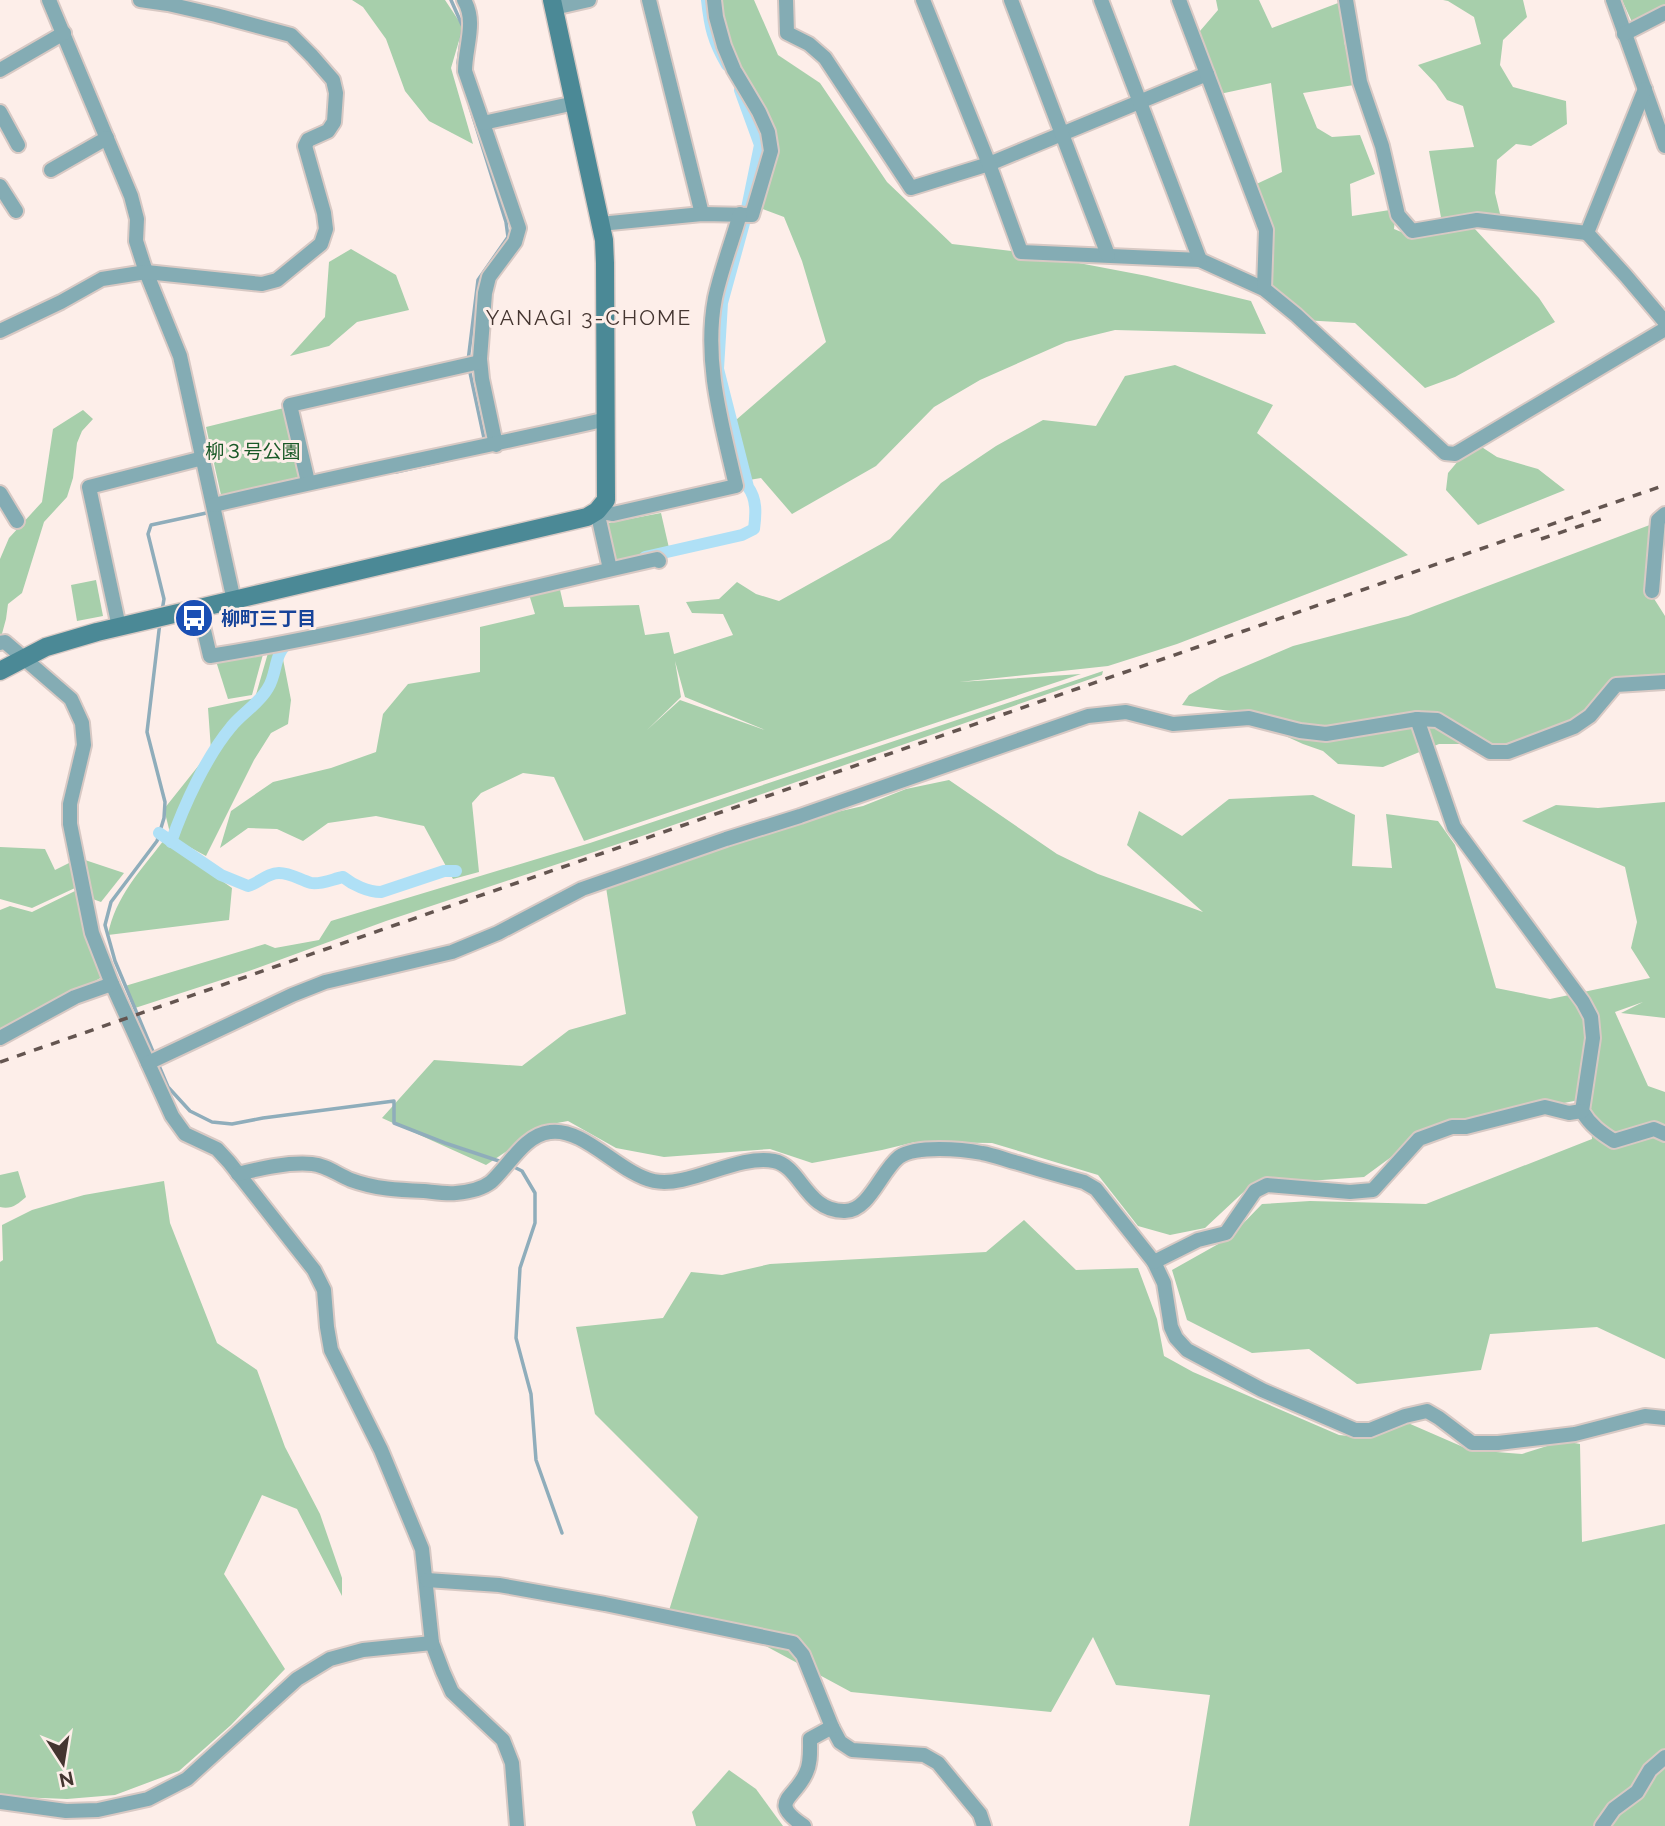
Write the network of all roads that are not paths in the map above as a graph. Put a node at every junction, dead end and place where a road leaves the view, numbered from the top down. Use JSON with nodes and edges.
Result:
{"nodes":[{"id":1,"x":49,"y":0,"type":"edge"},
{"id":2,"x":140,"y":0,"type":"edge"},
{"id":3,"x":219,"y":0,"type":"edge"},
{"id":4,"x":464,"y":0,"type":"edge"},
{"id":5,"x":589,"y":0,"type":"edge"},
{"id":6,"x":649,"y":0,"type":"edge"},
{"id":7,"x":714,"y":0,"type":"edge"},
{"id":8,"x":786,"y":0,"type":"edge"},
{"id":9,"x":923,"y":0,"type":"edge"},
{"id":10,"x":1011,"y":0,"type":"edge"},
{"id":11,"x":1101,"y":0,"type":"edge"},
{"id":12,"x":1179,"y":0,"type":"edge"},
{"id":13,"x":1346,"y":0,"type":"edge"},
{"id":14,"x":1613,"y":0,"type":"edge"},
{"id":15,"x":553,"y":4,"type":"edge"},
{"id":16,"x":1665,"y":13,"type":"edge"},
{"id":17,"x":216,"y":15,"type":"junction"},
{"id":18,"x":64,"y":33,"type":"junction"},
{"id":19,"x":1624,"y":34,"type":"junction"},
{"id":20,"x":0,"y":70,"type":"edge"},
{"id":21,"x":1207,"y":74,"type":"junction"},
{"id":22,"x":1645,"y":89,"type":"junction"},
{"id":23,"x":575,"y":103,"type":"junction"},
{"id":24,"x":1140,"y":103,"type":"junction"},
{"id":25,"x":0,"y":112,"type":"edge"},
{"id":26,"x":483,"y":123,"type":"junction"},
{"id":27,"x":1063,"y":134,"type":"junction"},
{"id":28,"x":107,"y":138,"type":"junction"},
{"id":29,"x":18,"y":145,"type":"dead end"},
{"id":30,"x":1665,"y":146,"type":"edge"},
{"id":31,"x":989,"y":164,"type":"junction"},
{"id":32,"x":51,"y":170,"type":"dead end"},
{"id":33,"x":0,"y":186,"type":"edge"},
{"id":34,"x":16,"y":211,"type":"dead end"},
{"id":35,"x":702,"y":214,"type":"junction"},
{"id":36,"x":740,"y":214,"type":"junction"},
{"id":37,"x":600,"y":224,"type":"junction"},
{"id":38,"x":1587,"y":233,"type":"junction"},
{"id":39,"x":1108,"y":256,"type":"junction"},
{"id":40,"x":1200,"y":260,"type":"junction"},
{"id":41,"x":146,"y":272,"type":"junction"},
{"id":42,"x":1264,"y":289,"type":"junction"},
{"id":43,"x":1665,"y":322,"type":"edge"},
{"id":44,"x":1665,"y":329,"type":"edge"},
{"id":45,"x":0,"y":331,"type":"edge"},
{"id":46,"x":480,"y":362,"type":"junction"},
{"id":47,"x":607,"y":419,"type":"junction"},
{"id":48,"x":496,"y":445,"type":"junction"},
{"id":49,"x":203,"y":458,"type":"junction"},
{"id":50,"x":308,"y":482,"type":"junction"},
{"id":51,"x":0,"y":493,"type":"edge"},
{"id":52,"x":214,"y":505,"type":"junction"},
{"id":53,"x":597,"y":511,"type":"junction"},
{"id":54,"x":1665,"y":514,"type":"edge"},
{"id":55,"x":17,"y":521,"type":"dead end"},
{"id":56,"x":659,"y":561,"type":"dead end"},
{"id":57,"x":610,"y":569,"type":"junction"},
{"id":58,"x":1652,"y":591,"type":"dead end"},
{"id":59,"x":234,"y":601,"type":"junction"},
{"id":60,"x":199,"y":609,"type":"junction"},
{"id":61,"x":119,"y":627,"type":"junction"},
{"id":62,"x":0,"y":643,"type":"edge"},
{"id":63,"x":24,"y":657,"type":"junction"},
{"id":64,"x":0,"y":671,"type":"edge"},
{"id":65,"x":1665,"y":681,"type":"edge"},
{"id":66,"x":1417,"y":719,"type":"junction"},
{"id":67,"x":112,"y":984,"type":"junction"},
{"id":68,"x":0,"y":1038,"type":"edge"},
{"id":69,"x":148,"y":1063,"type":"junction"},
{"id":70,"x":1583,"y":1111,"type":"junction"},
{"id":71,"x":1665,"y":1134,"type":"edge"},
{"id":72,"x":238,"y":1174,"type":"junction"},
{"id":73,"x":1154,"y":1262,"type":"junction"},
{"id":74,"x":1665,"y":1418,"type":"edge"},
{"id":75,"x":427,"y":1580,"type":"junction"},
{"id":76,"x":432,"y":1643,"type":"junction"},
{"id":77,"x":832,"y":1727,"type":"junction"},
{"id":78,"x":1665,"y":1757,"type":"edge"},
{"id":79,"x":0,"y":1802,"type":"edge"},
{"id":80,"x":517,"y":1826,"type":"edge"},
{"id":81,"x":804,"y":1826,"type":"edge"},
{"id":82,"x":984,"y":1826,"type":"edge"},
{"id":83,"x":1602,"y":1826,"type":"edge"}],
"edges":[{"from":1,"to":18,"type":"street"},
{"from":2,"to":17,"type":"street"},
{"from":3,"to":17,"type":"street"},
{"from":4,"to":26,"type":"street"},
{"from":5,"to":15,"type":"street"},
{"from":6,"to":35,"type":"street"},
{"from":7,"to":36,"type":"street"},
{"from":8,"to":31,"type":"street"},
{"from":9,"to":31,"type":"street"},
{"from":10,"to":27,"type":"street"},
{"from":11,"to":24,"type":"street"},
{"from":12,"to":21,"type":"street"},
{"from":13,"to":38,"type":"street"},
{"from":14,"to":19,"type":"street"},
{"from":15,"to":23,"type":"street"},
{"from":16,"to":19,"type":"street"},
{"from":17,"to":41,"type":"street"},
{"from":18,"to":20,"type":"street"},
{"from":18,"to":28,"type":"street"},
{"from":19,"to":22,"type":"street"},
{"from":21,"to":24,"type":"street"},
{"from":21,"to":42,"type":"street"},
{"from":22,"to":30,"type":"street"},
{"from":22,"to":38,"type":"street"},
{"from":23,"to":26,"type":"street"},
{"from":23,"to":37,"type":"street"},
{"from":24,"to":27,"type":"street"},
{"from":24,"to":40,"type":"street"},
{"from":25,"to":29,"type":"street"},
{"from":26,"to":46,"type":"street"},
{"from":27,"to":31,"type":"street"},
{"from":27,"to":39,"type":"street"},
{"from":28,"to":32,"type":"street"},
{"from":28,"to":41,"type":"street"},
{"from":31,"to":39,"type":"street"},
{"from":33,"to":34,"type":"street"},
{"from":35,"to":36,"type":"street"},
{"from":35,"to":37,"type":"street"},
{"from":36,"to":53,"type":"street"},
{"from":37,"to":47,"type":"street"},
{"from":38,"to":43,"type":"street"},
{"from":39,"to":40,"type":"street"},
{"from":40,"to":42,"type":"street"},
{"from":41,"to":45,"type":"street"},
{"from":41,"to":49,"type":"street"},
{"from":42,"to":44,"type":"street"},
{"from":46,"to":48,"type":"street"},
{"from":46,"to":50,"type":"street"},
{"from":47,"to":48,"type":"street"},
{"from":47,"to":53,"type":"street"},
{"from":48,"to":50,"type":"street"},
{"from":49,"to":52,"type":"street"},
{"from":49,"to":61,"type":"street"},
{"from":50,"to":52,"type":"street"},
{"from":51,"to":55,"type":"street"},
{"from":52,"to":59,"type":"street"},
{"from":53,"to":57,"type":"street"},
{"from":53,"to":59,"type":"street"},
{"from":54,"to":58,"type":"street"},
{"from":56,"to":57,"type":"street"},
{"from":57,"to":60,"type":"street"},
{"from":59,"to":60,"type":"street"},
{"from":60,"to":61,"type":"street"},
{"from":61,"to":63,"type":"street"},
{"from":62,"to":63,"type":"street"},
{"from":63,"to":64,"type":"street"},
{"from":63,"to":67,"type":"street"},
{"from":65,"to":66,"type":"street"},
{"from":66,"to":69,"type":"street"},
{"from":66,"to":70,"type":"street"},
{"from":67,"to":68,"type":"street"},
{"from":67,"to":69,"type":"street"},
{"from":69,"to":72,"type":"street"},
{"from":70,"to":71,"type":"street"},
{"from":70,"to":73,"type":"street"},
{"from":72,"to":73,"type":"street"},
{"from":72,"to":75,"type":"street"},
{"from":73,"to":74,"type":"street"},
{"from":75,"to":76,"type":"street"},
{"from":75,"to":77,"type":"street"},
{"from":76,"to":79,"type":"street"},
{"from":76,"to":80,"type":"street"},
{"from":77,"to":81,"type":"street"},
{"from":77,"to":82,"type":"street"},
{"from":78,"to":83,"type":"street"}]}
